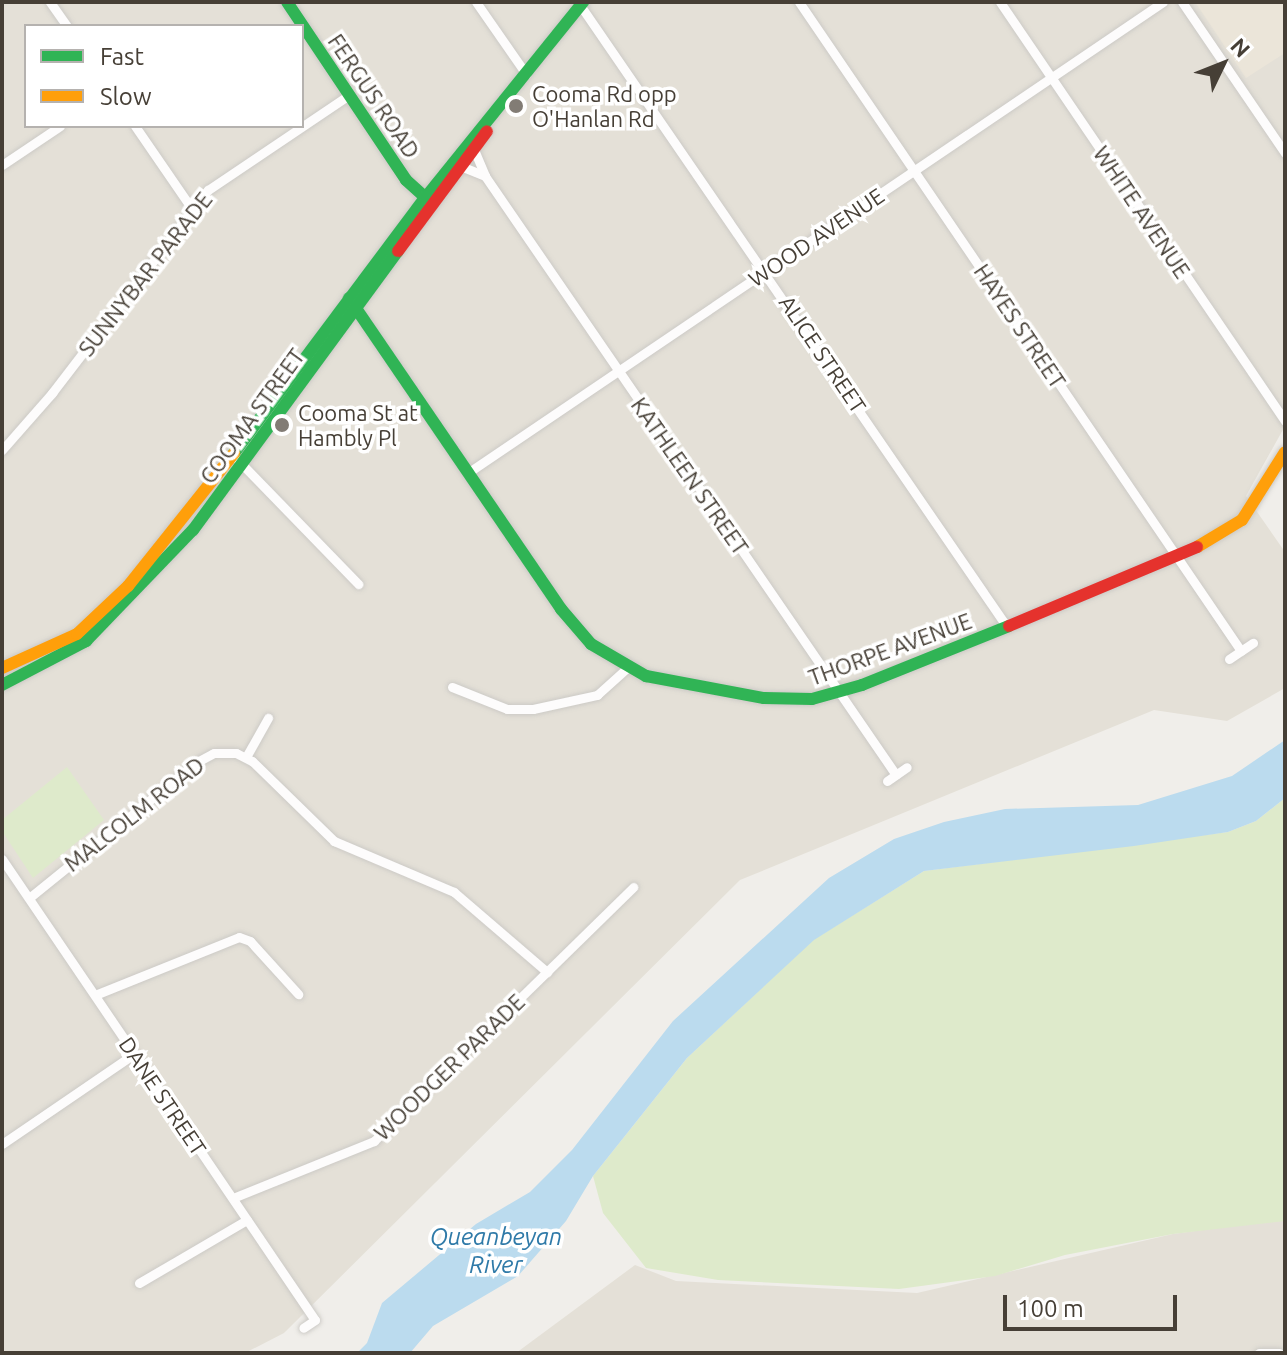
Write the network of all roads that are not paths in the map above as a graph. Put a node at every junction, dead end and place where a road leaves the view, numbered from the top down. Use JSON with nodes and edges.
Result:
{"nodes":[{"id":1,"x":50,"y":2,"type":"edge"},
{"id":2,"x":287,"y":2,"type":"edge"},
{"id":3,"x":476,"y":2,"type":"edge"},
{"id":4,"x":799,"y":2,"type":"edge"},
{"id":5,"x":1000,"y":2,"type":"edge"},
{"id":6,"x":1163,"y":2,"type":"edge"},
{"id":7,"x":1182,"y":2,"type":"edge"},
{"id":8,"x":582,"y":4,"type":"edge"},
{"id":9,"x":66,"y":24,"type":"edge"},
{"id":10,"x":302,"y":24,"type":"edge"},
{"id":11,"x":304,"y":28,"type":"edge"},
{"id":12,"x":526,"y":74,"type":"junction"},
{"id":13,"x":1052,"y":78,"type":"junction"},
{"id":14,"x":349,"y":95,"type":"junction"},
{"id":15,"x":489,"y":124,"type":"junction"},
{"id":16,"x":304,"y":125,"type":"edge"},
{"id":17,"x":57,"y":128,"type":"edge"},
{"id":18,"x":136,"y":128,"type":"edge"},
{"id":19,"x":300,"y":128,"type":"edge"},
{"id":20,"x":475,"y":152,"type":"junction"},
{"id":21,"x":1285,"y":153,"type":"edge"},
{"id":22,"x":2,"y":165,"type":"edge"},
{"id":23,"x":463,"y":167,"type":"junction"},
{"id":24,"x":914,"y":171,"type":"junction"},
{"id":25,"x":485,"y":176,"type":"junction"},
{"id":26,"x":430,"y":202,"type":"junction"},
{"id":27,"x":192,"y":209,"type":"junction"},
{"id":28,"x":765,"y":271,"type":"junction"},
{"id":29,"x":352,"y":303,"type":"junction"},
{"id":30,"x":617,"y":371,"type":"junction"},
{"id":31,"x":1285,"y":421,"type":"edge"},
{"id":32,"x":2,"y":450,"type":"edge"},
{"id":33,"x":1285,"y":452,"type":"edge"},
{"id":34,"x":233,"y":455,"type":"junction"},
{"id":35,"x":243,"y":465,"type":"junction"},
{"id":36,"x":469,"y":472,"type":"junction"},
{"id":37,"x":1179,"y":558,"type":"junction"},
{"id":38,"x":358,"y":584,"type":"dead end"},
{"id":39,"x":1007,"y":627,"type":"junction"},
{"id":40,"x":1253,"y":643,"type":"dead end"},
{"id":41,"x":1241,"y":651,"type":"junction"},
{"id":42,"x":1229,"y":659,"type":"dead end"},
{"id":43,"x":2,"y":668,"type":"edge"},
{"id":44,"x":627,"y":668,"type":"junction"},
{"id":45,"x":5,"y":684,"type":"edge"},
{"id":46,"x":452,"y":687,"type":"dead end"},
{"id":47,"x":839,"y":692,"type":"junction"},
{"id":48,"x":268,"y":718,"type":"dead end"},
{"id":49,"x":246,"y":757,"type":"junction"},
{"id":50,"x":907,"y":767,"type":"dead end"},
{"id":51,"x":3,"y":861,"type":"edge"},
{"id":52,"x":633,"y":887,"type":"dead end"},
{"id":53,"x":29,"y":898,"type":"junction"},
{"id":54,"x":547,"y":972,"type":"junction"},
{"id":55,"x":298,"y":994,"type":"dead end"},
{"id":56,"x":95,"y":995,"type":"junction"},
{"id":57,"x":134,"y":1054,"type":"junction"},
{"id":58,"x":2,"y":1144,"type":"edge"},
{"id":59,"x":233,"y":1198,"type":"junction"},
{"id":60,"x":247,"y":1220,"type":"junction"},
{"id":61,"x":139,"y":1283,"type":"dead end"},
{"id":62,"x":303,"y":1328,"type":"dead end"},
{"id":63,"x":1259,"y":1353,"type":"edge"},
{"id":64,"x":1279,"y":1353,"type":"edge"}],
"edges":[{"from":1,"to":9,"type":"street"},
{"from":2,"to":10,"type":"main road","name":"FERGUS ROAD"},
{"from":3,"to":12,"type":"street"},
{"from":4,"to":24,"type":"street","name":"HAYES STREET"},
{"from":5,"to":13,"type":"street","name":"WHITE AVENUE"},
{"from":6,"to":13,"type":"street","name":"WOOD AVENUE"},
{"from":7,"to":21,"type":"street"},
{"from":8,"to":12,"type":"main road","name":"COOMA STREET"},
{"from":8,"to":28,"type":"street","name":"ALICE STREET"},
{"from":11,"to":14,"type":"main road","name":"FERGUS ROAD"},
{"from":12,"to":15,"type":"main road","name":"COOMA STREET"},
{"from":13,"to":24,"type":"street","name":"WOOD AVENUE"},
{"from":13,"to":31,"type":"street","name":"WHITE AVENUE"},
{"from":14,"to":16,"type":"street","name":"SUNNYBAR PARADE"},
{"from":14,"to":26,"type":"main road","name":"FERGUS ROAD"},
{"from":15,"to":20,"type":"main road","name":"COOMA STREET"},
{"from":15,"to":26,"type":"main road","name":"COOMA STREET"},
{"from":17,"to":22,"type":"street"},
{"from":18,"to":27,"type":"street"},
{"from":19,"to":27,"type":"street","name":"SUNNYBAR PARADE"},
{"from":20,"to":23,"type":"main road","name":"COOMA STREET"},
{"from":20,"to":25,"type":"street","name":"KATHLEEN STREET"},
{"from":23,"to":25,"type":"street"},
{"from":23,"to":26,"type":"main road","name":"COOMA STREET"},
{"from":24,"to":28,"type":"street","name":"WOOD AVENUE"},
{"from":24,"to":37,"type":"street","name":"HAYES STREET"},
{"from":25,"to":30,"type":"street","name":"KATHLEEN STREET"},
{"from":26,"to":29,"type":"main road","name":"COOMA STREET"},
{"from":27,"to":32,"type":"street","name":"SUNNYBAR PARADE"},
{"from":28,"to":30,"type":"street","name":"WOOD AVENUE"},
{"from":28,"to":39,"type":"street","name":"ALICE STREET"},
{"from":29,"to":34,"type":"main road","name":"COOMA STREET"},
{"from":29,"to":35,"type":"main road","name":"COOMA STREET"},
{"from":29,"to":36,"type":"main road","name":"THORPE AVENUE"},
{"from":30,"to":36,"type":"street","name":"WOOD AVENUE"},
{"from":30,"to":47,"type":"street","name":"KATHLEEN STREET"},
{"from":33,"to":37,"type":"main road","name":"THORPE AVENUE"},
{"from":34,"to":35,"type":"street"},
{"from":34,"to":43,"type":"main road","name":"COOMA STREET"},
{"from":35,"to":38,"type":"street"},
{"from":35,"to":45,"type":"main road","name":"COOMA STREET"},
{"from":36,"to":44,"type":"main road","name":"THORPE AVENUE"},
{"from":37,"to":39,"type":"main road","name":"THORPE AVENUE"},
{"from":37,"to":41,"type":"street","name":"HAYES STREET"},
{"from":39,"to":47,"type":"main road","name":"THORPE AVENUE"},
{"from":40,"to":41,"type":"street"},
{"from":41,"to":42,"type":"street"},
{"from":43,"to":45,"type":"street"},
{"from":44,"to":46,"type":"street"},
{"from":44,"to":47,"type":"main road","name":"THORPE AVENUE"},
{"from":47,"to":50,"type":"street","name":"KATHLEEN STREET"},
{"from":48,"to":49,"type":"street"},
{"from":49,"to":53,"type":"street","name":"MALCOLM ROAD"},
{"from":49,"to":54,"type":"street"},
{"from":51,"to":53,"type":"street","name":"DANE STREET"},
{"from":52,"to":54,"type":"street","name":"WOODGER PARADE"},
{"from":53,"to":56,"type":"street","name":"DANE STREET"},
{"from":54,"to":59,"type":"street","name":"WOODGER PARADE"},
{"from":55,"to":56,"type":"street"},
{"from":56,"to":57,"type":"street","name":"DANE STREET"},
{"from":57,"to":58,"type":"street"},
{"from":57,"to":59,"type":"street","name":"DANE STREET"},
{"from":59,"to":60,"type":"street","name":"DANE STREET"},
{"from":60,"to":61,"type":"street"},
{"from":60,"to":62,"type":"street","name":"DANE STREET"},
{"from":63,"to":64,"type":"street"}]}
